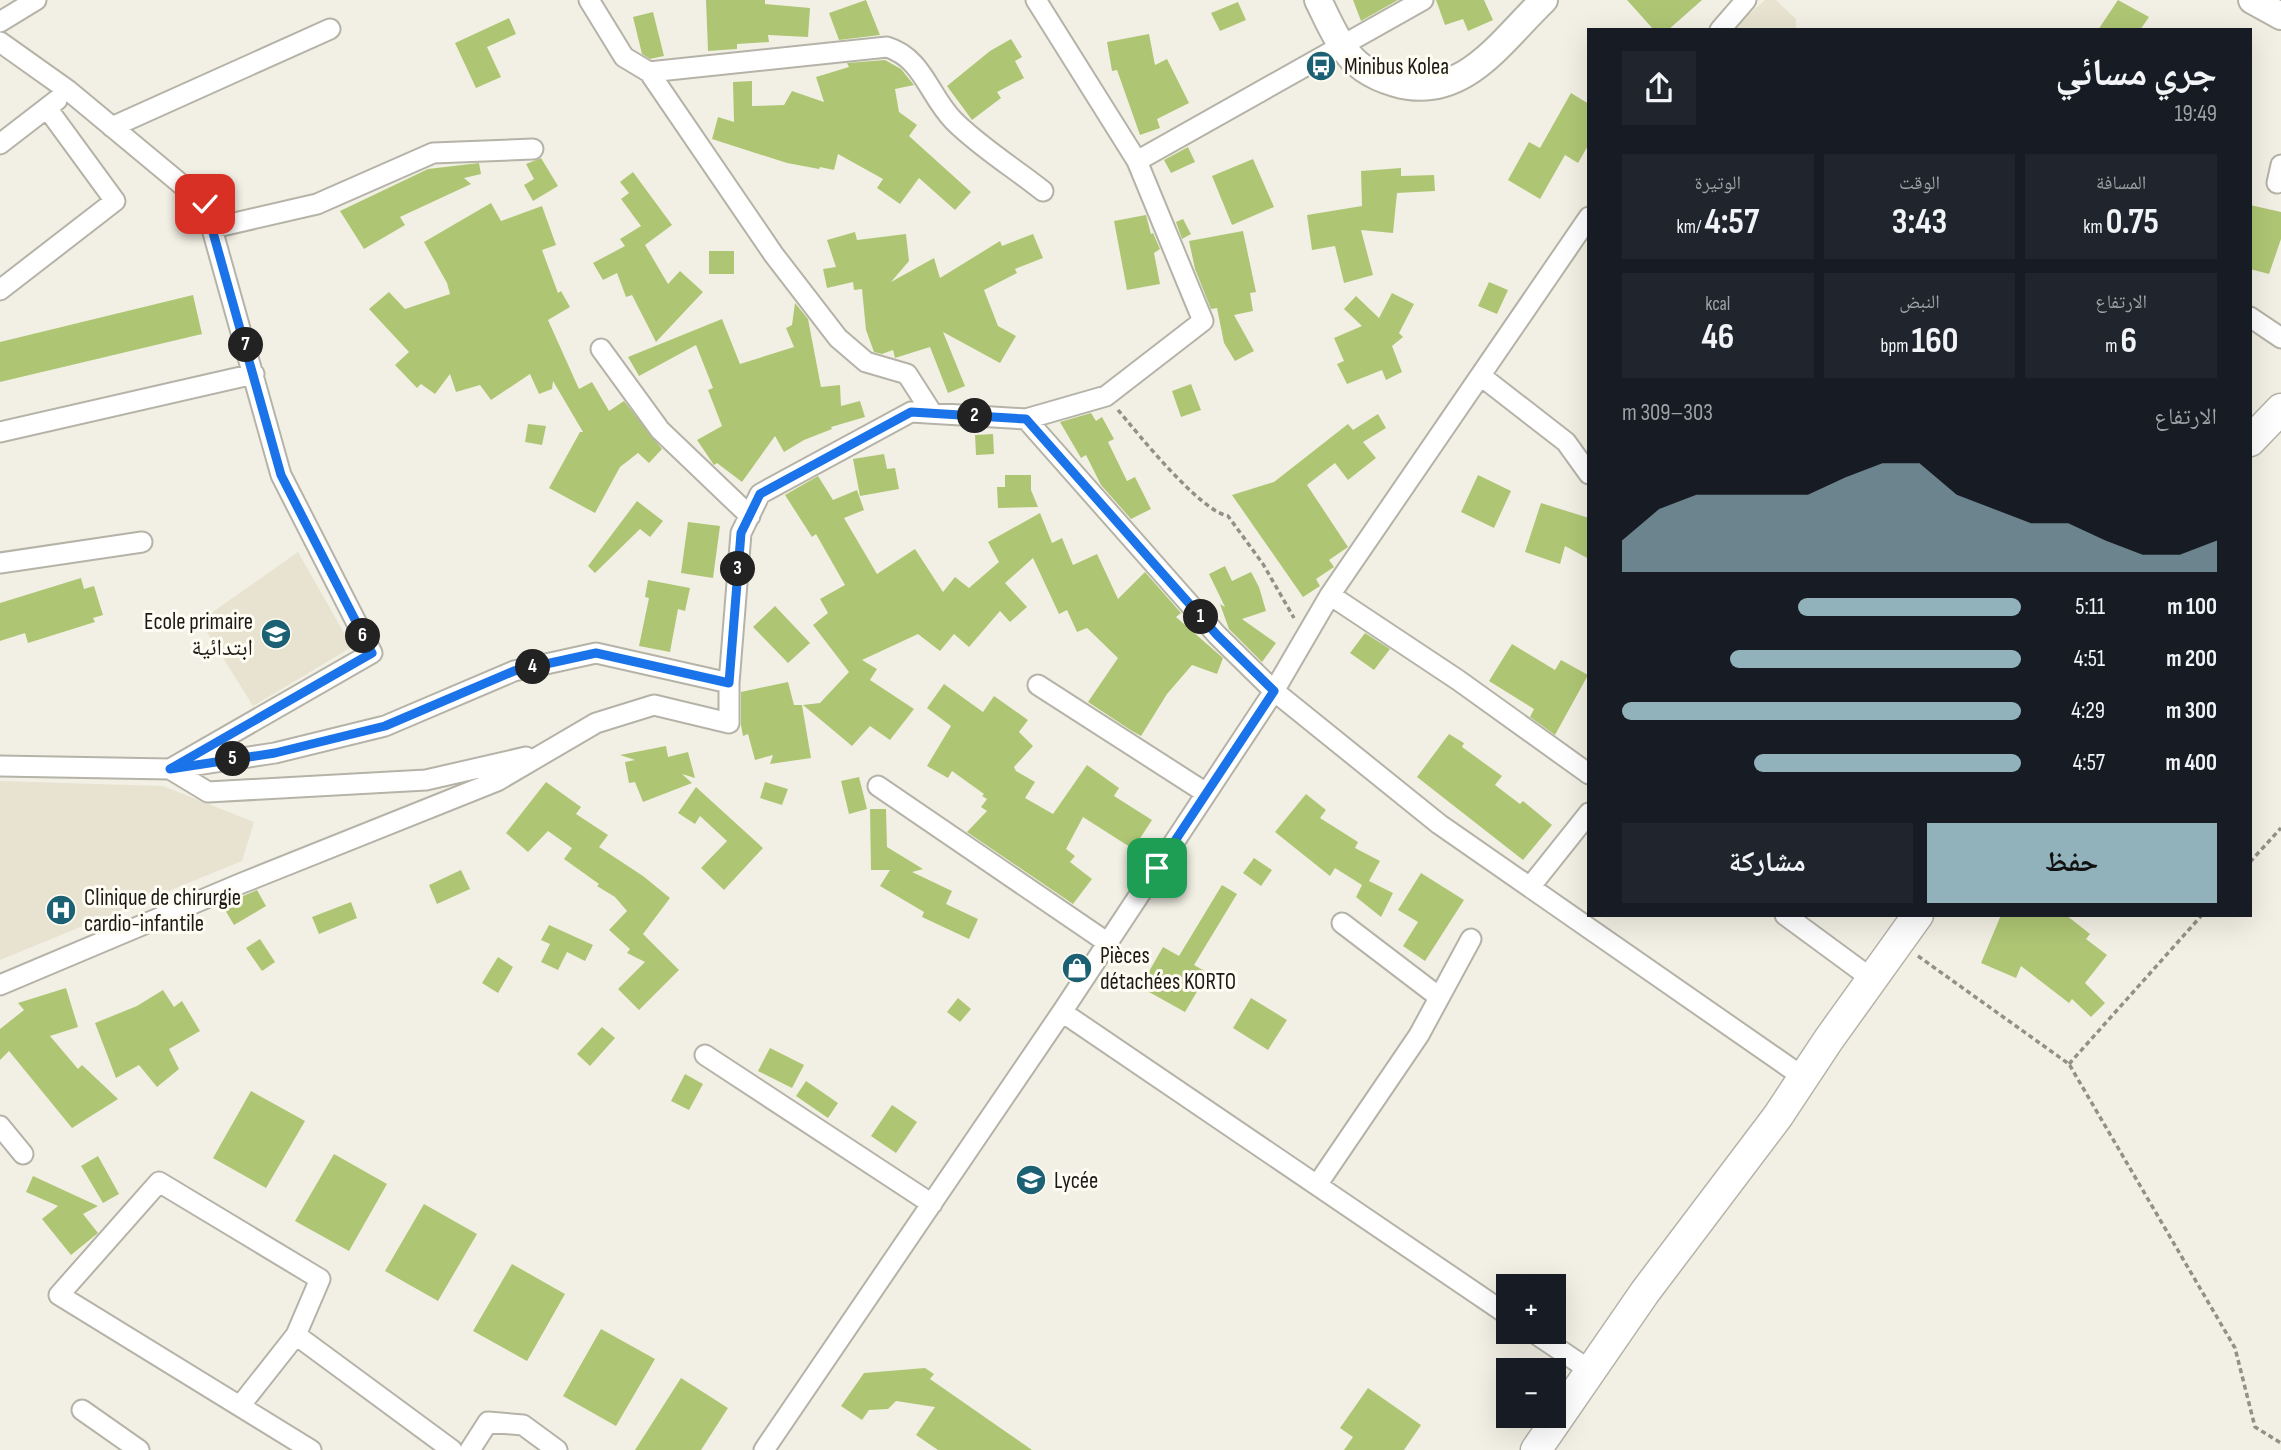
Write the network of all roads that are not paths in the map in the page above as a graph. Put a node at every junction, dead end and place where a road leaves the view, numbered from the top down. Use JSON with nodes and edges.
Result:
{"nodes":[{"id":1,"x":36,"y":0,"type":"edge"},
{"id":2,"x":589,"y":0,"type":"edge"},
{"id":3,"x":1036,"y":0,"type":"edge"},
{"id":4,"x":1318,"y":0,"type":"edge"},
{"id":5,"x":1423,"y":0,"type":"edge"},
{"id":6,"x":1544,"y":0,"type":"edge"},
{"id":7,"x":1746,"y":0,"type":"edge"},
{"id":8,"x":2252,"y":0,"type":"edge"},
{"id":9,"x":2281,"y":16,"type":"edge"},
{"id":10,"x":0,"y":22,"type":"edge"},
{"id":11,"x":1722,"y":28,"type":"edge"},
{"id":12,"x":330,"y":29,"type":"dead end"},
{"id":13,"x":0,"y":42,"type":"edge"},
{"id":14,"x":1343,"y":48,"type":"junction"},
{"id":15,"x":649,"y":72,"type":"junction"},
{"id":16,"x":69,"y":91,"type":"junction"},
{"id":17,"x":47,"y":108,"type":"junction"},
{"id":18,"x":112,"y":127,"type":"junction"},
{"id":19,"x":0,"y":144,"type":"edge"},
{"id":20,"x":533,"y":149,"type":"dead end"},
{"id":21,"x":1137,"y":161,"type":"junction"},
{"id":22,"x":1043,"y":191,"type":"dead end"},
{"id":23,"x":1587,"y":220,"type":"edge"},
{"id":24,"x":212,"y":228,"type":"junction"},
{"id":25,"x":0,"y":290,"type":"edge"},
{"id":26,"x":2252,"y":318,"type":"edge"},
{"id":27,"x":2281,"y":338,"type":"edge"},
{"id":28,"x":601,"y":349,"type":"dead end"},
{"id":29,"x":254,"y":374,"type":"junction"},
{"id":30,"x":1481,"y":376,"type":"junction"},
{"id":31,"x":2281,"y":409,"type":"edge"},
{"id":32,"x":932,"y":413,"type":"junction"},
{"id":33,"x":1026,"y":419,"type":"junction"},
{"id":34,"x":0,"y":432,"type":"edge"},
{"id":35,"x":2252,"y":439,"type":"edge"},
{"id":36,"x":1587,"y":471,"type":"edge"},
{"id":37,"x":750,"y":516,"type":"junction"},
{"id":38,"x":142,"y":542,"type":"dead end"},
{"id":39,"x":0,"y":563,"type":"edge"},
{"id":40,"x":1330,"y":596,"type":"junction"},
{"id":41,"x":729,"y":683,"type":"junction"},
{"id":42,"x":1038,"y":685,"type":"dead end"},
{"id":43,"x":1274,"y":691,"type":"junction"},
{"id":44,"x":544,"y":753,"type":"junction"},
{"id":45,"x":0,"y":766,"type":"edge"},
{"id":46,"x":170,"y":769,"type":"junction"},
{"id":47,"x":1587,"y":773,"type":"edge"},
{"id":48,"x":878,"y":786,"type":"dead end"},
{"id":49,"x":1206,"y":793,"type":"junction"},
{"id":50,"x":1587,"y":816,"type":"edge"},
{"id":51,"x":1530,"y":887,"type":"junction"},
{"id":52,"x":1788,"y":917,"type":"edge"},
{"id":53,"x":1917,"y":917,"type":"edge"},
{"id":54,"x":1342,"y":923,"type":"dead end"},
{"id":55,"x":1471,"y":939,"type":"dead end"},
{"id":56,"x":1108,"y":943,"type":"junction"},
{"id":57,"x":1872,"y":978,"type":"junction"},
{"id":58,"x":0,"y":985,"type":"edge"},
{"id":59,"x":1439,"y":997,"type":"junction"},
{"id":60,"x":1062,"y":1012,"type":"junction"},
{"id":61,"x":705,"y":1055,"type":"dead end"},
{"id":62,"x":1803,"y":1077,"type":"junction"},
{"id":63,"x":0,"y":1126,"type":"edge"},
{"id":64,"x":23,"y":1154,"type":"dead end"},
{"id":65,"x":1317,"y":1185,"type":"junction"},
{"id":66,"x":932,"y":1204,"type":"junction"},
{"id":67,"x":1496,"y":1307,"type":"edge"},
{"id":68,"x":296,"y":1335,"type":"junction"},
{"id":69,"x":1551,"y":1344,"type":"edge"},
{"id":70,"x":1591,"y":1371,"type":"junction"},
{"id":71,"x":240,"y":1406,"type":"junction"},
{"id":72,"x":82,"y":1410,"type":"dead end"},
{"id":73,"x":139,"y":1450,"type":"edge"},
{"id":74,"x":311,"y":1450,"type":"edge"},
{"id":75,"x":452,"y":1450,"type":"edge"},
{"id":76,"x":470,"y":1450,"type":"edge"},
{"id":77,"x":557,"y":1450,"type":"edge"},
{"id":78,"x":764,"y":1450,"type":"edge"},
{"id":79,"x":1536,"y":1450,"type":"edge"}],
"edges":[{"from":1,"to":10,"type":"street"},
{"from":2,"to":15,"type":"street"},
{"from":3,"to":21,"type":"street"},
{"from":4,"to":14,"type":"main road"},
{"from":5,"to":14,"type":"street"},
{"from":6,"to":14,"type":"main road"},
{"from":7,"to":11,"type":"street"},
{"from":8,"to":9,"type":"main road"},
{"from":12,"to":18,"type":"street"},
{"from":13,"to":16,"type":"street"},
{"from":14,"to":21,"type":"street"},
{"from":15,"to":22,"type":"street"},
{"from":15,"to":32,"type":"street"},
{"from":16,"to":17,"type":"street"},
{"from":16,"to":18,"type":"street"},
{"from":17,"to":19,"type":"street"},
{"from":17,"to":25,"type":"street"},
{"from":18,"to":24,"type":"street"},
{"from":20,"to":24,"type":"street"},
{"from":21,"to":33,"type":"street"},
{"from":23,"to":30,"type":"street"},
{"from":24,"to":29,"type":"street"},
{"from":26,"to":27,"type":"street"},
{"from":28,"to":37,"type":"street"},
{"from":29,"to":34,"type":"street"},
{"from":29,"to":46,"type":"street"},
{"from":30,"to":36,"type":"street"},
{"from":30,"to":40,"type":"street"},
{"from":31,"to":35,"type":"main road"},
{"from":32,"to":33,"type":"street"},
{"from":32,"to":37,"type":"street"},
{"from":33,"to":43,"type":"street"},
{"from":37,"to":41,"type":"street"},
{"from":38,"to":39,"type":"street"},
{"from":40,"to":43,"type":"street"},
{"from":40,"to":47,"type":"street"},
{"from":41,"to":44,"type":"street"},
{"from":41,"to":46,"type":"street"},
{"from":42,"to":49,"type":"street"},
{"from":43,"to":49,"type":"street"},
{"from":43,"to":51,"type":"street"},
{"from":44,"to":46,"type":"street"},
{"from":44,"to":58,"type":"street"},
{"from":45,"to":46,"type":"street"},
{"from":48,"to":56,"type":"street"},
{"from":49,"to":56,"type":"street"},
{"from":50,"to":51,"type":"street"},
{"from":51,"to":62,"type":"street"},
{"from":52,"to":57,"type":"street"},
{"from":53,"to":57,"type":"main road"},
{"from":54,"to":59,"type":"street"},
{"from":55,"to":59,"type":"street"},
{"from":56,"to":60,"type":"street"},
{"from":57,"to":62,"type":"main road"},
{"from":59,"to":65,"type":"street"},
{"from":60,"to":65,"type":"street"},
{"from":60,"to":66,"type":"street"},
{"from":61,"to":66,"type":"street"},
{"from":62,"to":70,"type":"main road"},
{"from":63,"to":64,"type":"street"},
{"from":65,"to":67,"type":"street"},
{"from":66,"to":78,"type":"street"},
{"from":68,"to":71,"type":"street"},
{"from":68,"to":71,"type":"street"},
{"from":68,"to":75,"type":"street"},
{"from":69,"to":70,"type":"street"},
{"from":70,"to":79,"type":"main road"},
{"from":71,"to":74,"type":"street"},
{"from":72,"to":73,"type":"street"},
{"from":76,"to":77,"type":"street"}]}
